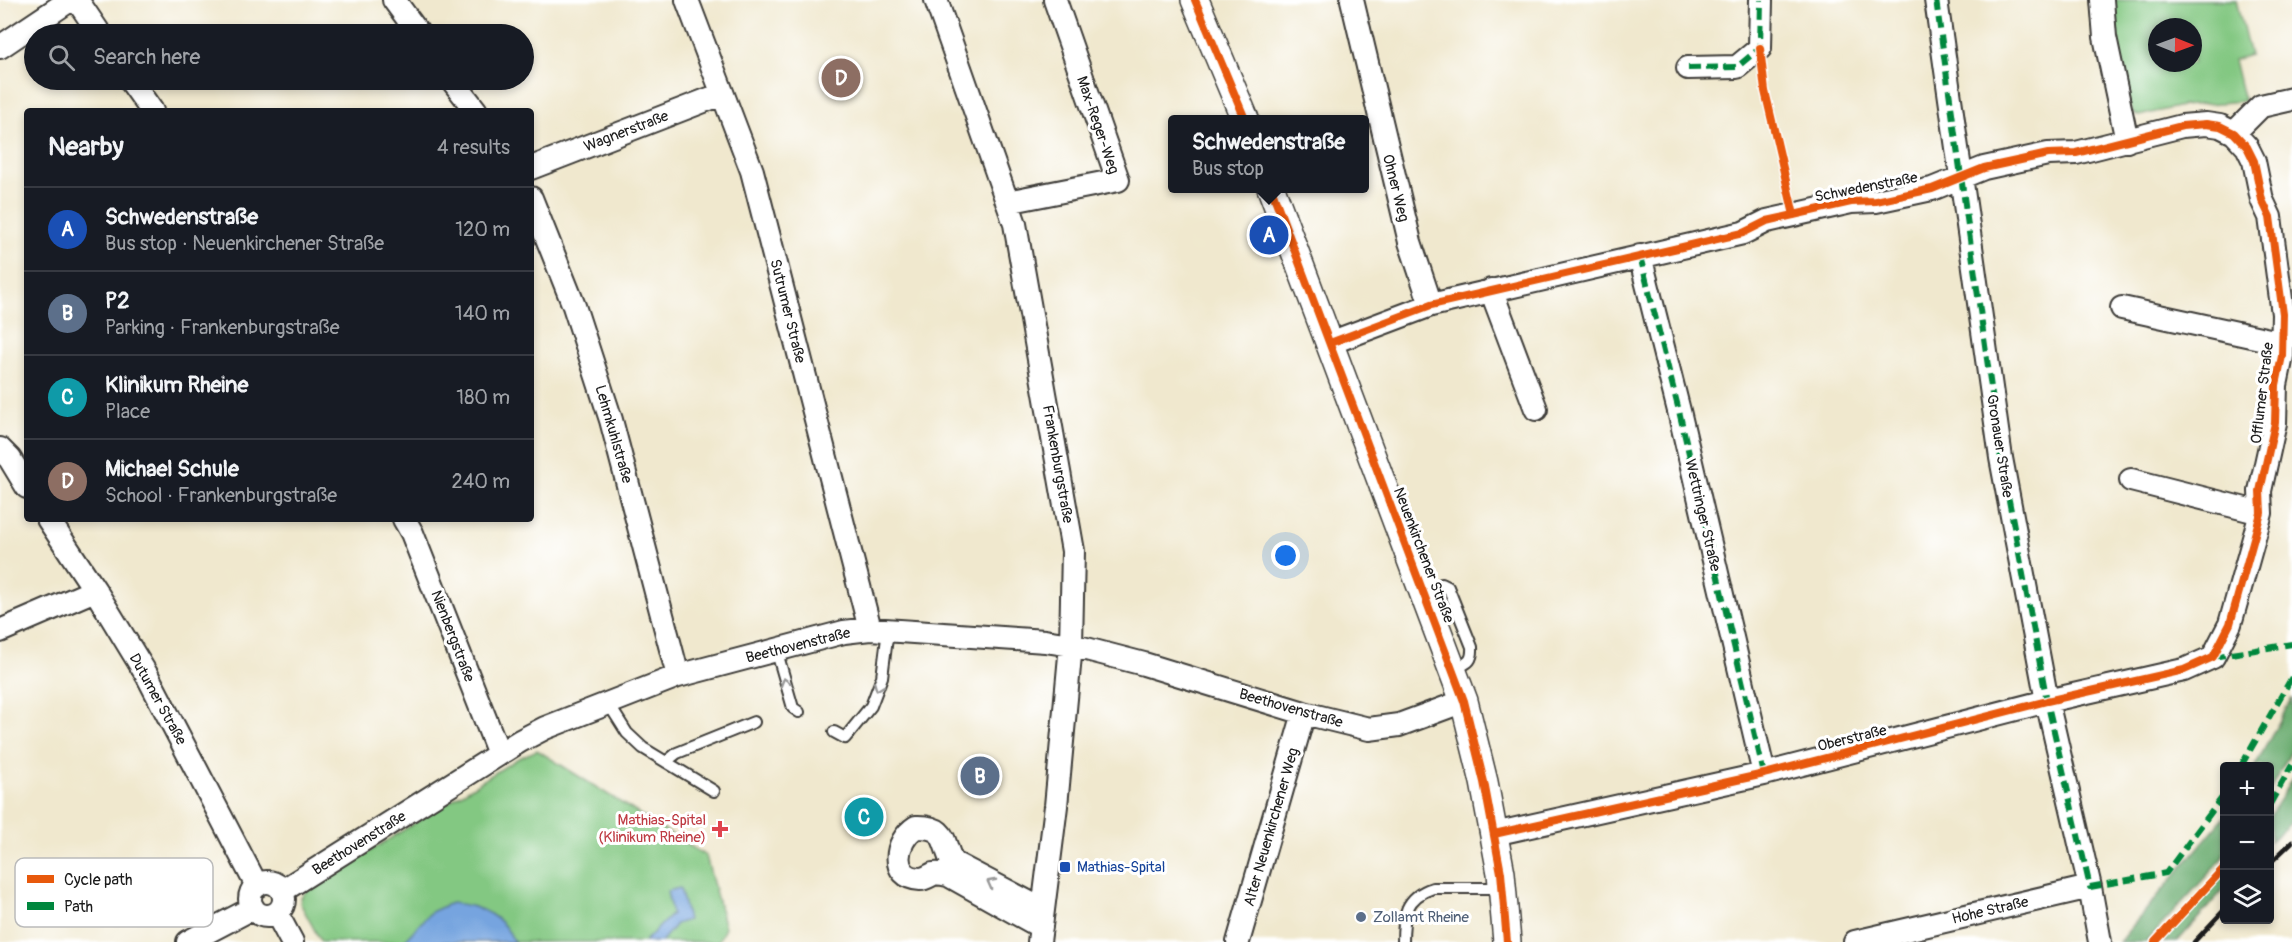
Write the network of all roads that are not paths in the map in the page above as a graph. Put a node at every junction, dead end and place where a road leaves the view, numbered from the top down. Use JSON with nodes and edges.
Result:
{"nodes":[{"id":1,"x":70,"y":0,"type":"edge"},
{"id":2,"x":77,"y":0,"type":"edge"},
{"id":3,"x":394,"y":0,"type":"edge"},
{"id":4,"x":687,"y":0,"type":"edge"},
{"id":5,"x":936,"y":0,"type":"edge"},
{"id":6,"x":1054,"y":0,"type":"edge"},
{"id":7,"x":1195,"y":0,"type":"edge"},
{"id":8,"x":1352,"y":0,"type":"edge"},
{"id":9,"x":1761,"y":0,"type":"edge"},
{"id":10,"x":1936,"y":0,"type":"edge"},
{"id":11,"x":2102,"y":0,"type":"edge"},
{"id":12,"x":34,"y":24,"type":"edge"},
{"id":13,"x":93,"y":24,"type":"edge"},
{"id":14,"x":412,"y":24,"type":"edge"},
{"id":15,"x":24,"y":31,"type":"edge"},
{"id":16,"x":0,"y":47,"type":"edge"},
{"id":17,"x":1688,"y":68,"type":"dead end"},
{"id":18,"x":137,"y":90,"type":"edge"},
{"id":19,"x":460,"y":90,"type":"edge"},
{"id":20,"x":722,"y":94,"type":"junction"},
{"id":21,"x":2292,"y":99,"type":"edge"},
{"id":22,"x":150,"y":108,"type":"edge"},
{"id":23,"x":474,"y":108,"type":"edge"},
{"id":24,"x":1243,"y":115,"type":"edge"},
{"id":25,"x":2234,"y":133,"type":"junction"},
{"id":26,"x":2127,"y":141,"type":"junction"},
{"id":27,"x":534,"y":167,"type":"edge"},
{"id":28,"x":1961,"y":178,"type":"junction"},
{"id":29,"x":1273,"y":193,"type":"edge"},
{"id":30,"x":1007,"y":202,"type":"junction"},
{"id":31,"x":534,"y":206,"type":"edge"},
{"id":32,"x":1640,"y":256,"type":"junction"},
{"id":33,"x":1491,"y":290,"type":"junction"},
{"id":34,"x":1431,"y":305,"type":"junction"},
{"id":35,"x":2122,"y":308,"type":"dead end"},
{"id":36,"x":2283,"y":342,"type":"junction"},
{"id":37,"x":1330,"y":343,"type":"junction"},
{"id":38,"x":1536,"y":409,"type":"dead end"},
{"id":39,"x":0,"y":449,"type":"edge"},
{"id":40,"x":2131,"y":480,"type":"dead end"},
{"id":41,"x":24,"y":482,"type":"edge"},
{"id":42,"x":2261,"y":513,"type":"junction"},
{"id":43,"x":50,"y":522,"type":"edge"},
{"id":44,"x":406,"y":522,"type":"edge"},
{"id":45,"x":94,"y":590,"type":"junction"},
{"id":46,"x":879,"y":629,"type":"junction"},
{"id":47,"x":0,"y":631,"type":"edge"},
{"id":48,"x":1071,"y":645,"type":"junction"},
{"id":49,"x":776,"y":649,"type":"junction"},
{"id":50,"x":2213,"y":657,"type":"joint"},
{"id":51,"x":678,"y":676,"type":"junction"},
{"id":52,"x":1464,"y":701,"type":"junction"},
{"id":53,"x":2047,"y":701,"type":"junction"},
{"id":54,"x":608,"y":703,"type":"junction"},
{"id":55,"x":799,"y":712,"type":"dead end"},
{"id":56,"x":1304,"y":713,"type":"junction"},
{"id":57,"x":754,"y":722,"type":"dead end"},
{"id":58,"x":834,"y":732,"type":"dead end"},
{"id":59,"x":499,"y":754,"type":"junction"},
{"id":60,"x":666,"y":762,"type":"junction"},
{"id":61,"x":1764,"y":774,"type":"junction"},
{"id":62,"x":714,"y":791,"type":"dead end"},
{"id":63,"x":1494,"y":834,"type":"junction"},
{"id":64,"x":256,"y":886,"type":"junction"},
{"id":65,"x":2090,"y":887,"type":"junction"},
{"id":66,"x":1503,"y":888,"type":"junction"},
{"id":67,"x":282,"y":891,"type":"junction"},
{"id":68,"x":252,"y":908,"type":"junction"},
{"id":69,"x":277,"y":914,"type":"junction"},
{"id":70,"x":1041,"y":926,"type":"edge"},
{"id":71,"x":188,"y":942,"type":"edge"},
{"id":72,"x":292,"y":942,"type":"edge"},
{"id":73,"x":1238,"y":942,"type":"edge"},
{"id":74,"x":1403,"y":942,"type":"edge"},
{"id":75,"x":1507,"y":942,"type":"edge"},
{"id":76,"x":1855,"y":942,"type":"edge"},
{"id":77,"x":2100,"y":942,"type":"edge"}],
"edges":[{"from":1,"to":12,"type":"street"},
{"from":2,"to":13,"type":"street"},
{"from":3,"to":14,"type":"street"},
{"from":4,"to":20,"type":"street","name":"Sutrumer Straße"},
{"from":5,"to":30,"type":"street","name":"Frankenburgstraße"},
{"from":6,"to":30,"type":"street","name":"Max-Reger-Weg"},
{"from":7,"to":24,"type":"street"},
{"from":8,"to":34,"type":"street","name":"Ohner Weg"},
{"from":9,"to":17,"type":"street"},
{"from":10,"to":28,"type":"street","name":"Gronauer Straße"},
{"from":11,"to":26,"type":"street"},
{"from":15,"to":16,"type":"street"},
{"from":18,"to":22,"type":"street"},
{"from":19,"to":23,"type":"street"},
{"from":20,"to":27,"type":"street","name":"Wagnerstraße"},
{"from":20,"to":46,"type":"street","name":"Sutrumer Straße"},
{"from":21,"to":25,"type":"street"},
{"from":25,"to":26,"type":"street","name":"Schwedenstraße"},
{"from":25,"to":36,"type":"street","name":"Offlumer Straße"},
{"from":26,"to":28,"type":"street","name":"Schwedenstraße"},
{"from":28,"to":32,"type":"street","name":"Schwedenstraße"},
{"from":28,"to":53,"type":"street","name":"Gronauer Straße"},
{"from":29,"to":37,"type":"street","name":"Neuenkirchener Straße"},
{"from":30,"to":48,"type":"street","name":"Frankenburgstraße"},
{"from":31,"to":51,"type":"street","name":"Lehmkuhlstraße"},
{"from":32,"to":33,"type":"street","name":"Schwedenstraße"},
{"from":32,"to":61,"type":"street","name":"Wettringer Straße"},
{"from":33,"to":34,"type":"street","name":"Schwedenstraße"},
{"from":33,"to":38,"type":"street"},
{"from":34,"to":37,"type":"street","name":"Schwedenstraße"},
{"from":35,"to":36,"type":"street","name":"Offlumer Straße"},
{"from":36,"to":42,"type":"street","name":"Offlumer Straße"},
{"from":37,"to":52,"type":"street","name":"Neuenkirchener Straße"},
{"from":39,"to":41,"type":"street"},
{"from":40,"to":42,"type":"street"},
{"from":42,"to":50,"type":"street","name":"Offlumer Straße"},
{"from":43,"to":45,"type":"street","name":"Dutumer Straße"},
{"from":44,"to":59,"type":"street","name":"Nienbergstraße"},
{"from":45,"to":47,"type":"street"},
{"from":45,"to":64,"type":"street","name":"Dutumer Straße"},
{"from":46,"to":48,"type":"street","name":"Beethovenstraße"},
{"from":46,"to":49,"type":"street","name":"Beethovenstraße"},
{"from":46,"to":58,"type":"lane","one_way":true},
{"from":48,"to":56,"type":"street","name":"Beethovenstraße"},
{"from":48,"to":70,"type":"street","name":"Frankenburgstraße"},
{"from":49,"to":51,"type":"street","name":"Beethovenstraße"},
{"from":55,"to":49,"type":"lane","one_way":true},
{"from":50,"to":53,"type":"street","name":"Oberstraße"},
{"from":51,"to":54,"type":"street","name":"Beethovenstraße"},
{"from":52,"to":56,"type":"street","name":"Beethovenstraße"},
{"from":52,"to":63,"type":"street","name":"Neuenkirchener Straße"},
{"from":53,"to":61,"type":"street","name":"Oberstraße"},
{"from":53,"to":65,"type":"street","name":"Gronauer Straße"},
{"from":54,"to":59,"type":"street","name":"Beethovenstraße"},
{"from":54,"to":60,"type":"lane"},
{"from":56,"to":73,"type":"street","name":"Alter Neuenkirchener Weg"},
{"from":57,"to":60,"type":"lane"},
{"from":59,"to":67,"type":"street","name":"Beethovenstraße"},
{"from":60,"to":62,"type":"lane"},
{"from":61,"to":63,"type":"street","name":"Oberstraße"},
{"from":63,"to":66,"type":"street","name":"Neuenkirchener Straße"},
{"from":64,"to":67,"type":"street"},
{"from":64,"to":68,"type":"street"},
{"from":65,"to":76,"type":"street","name":"Hohe Straße"},
{"from":65,"to":77,"type":"street","name":"Gronauer Straße"},
{"from":66,"to":74,"type":"lane"},
{"from":66,"to":75,"type":"street","name":"Neuenkirchener Straße"},
{"from":67,"to":69,"type":"street"},
{"from":68,"to":69,"type":"street"},
{"from":68,"to":71,"type":"street"},
{"from":69,"to":72,"type":"street"},
{"from":70,"to":70,"type":"street","one_way":true}]}
